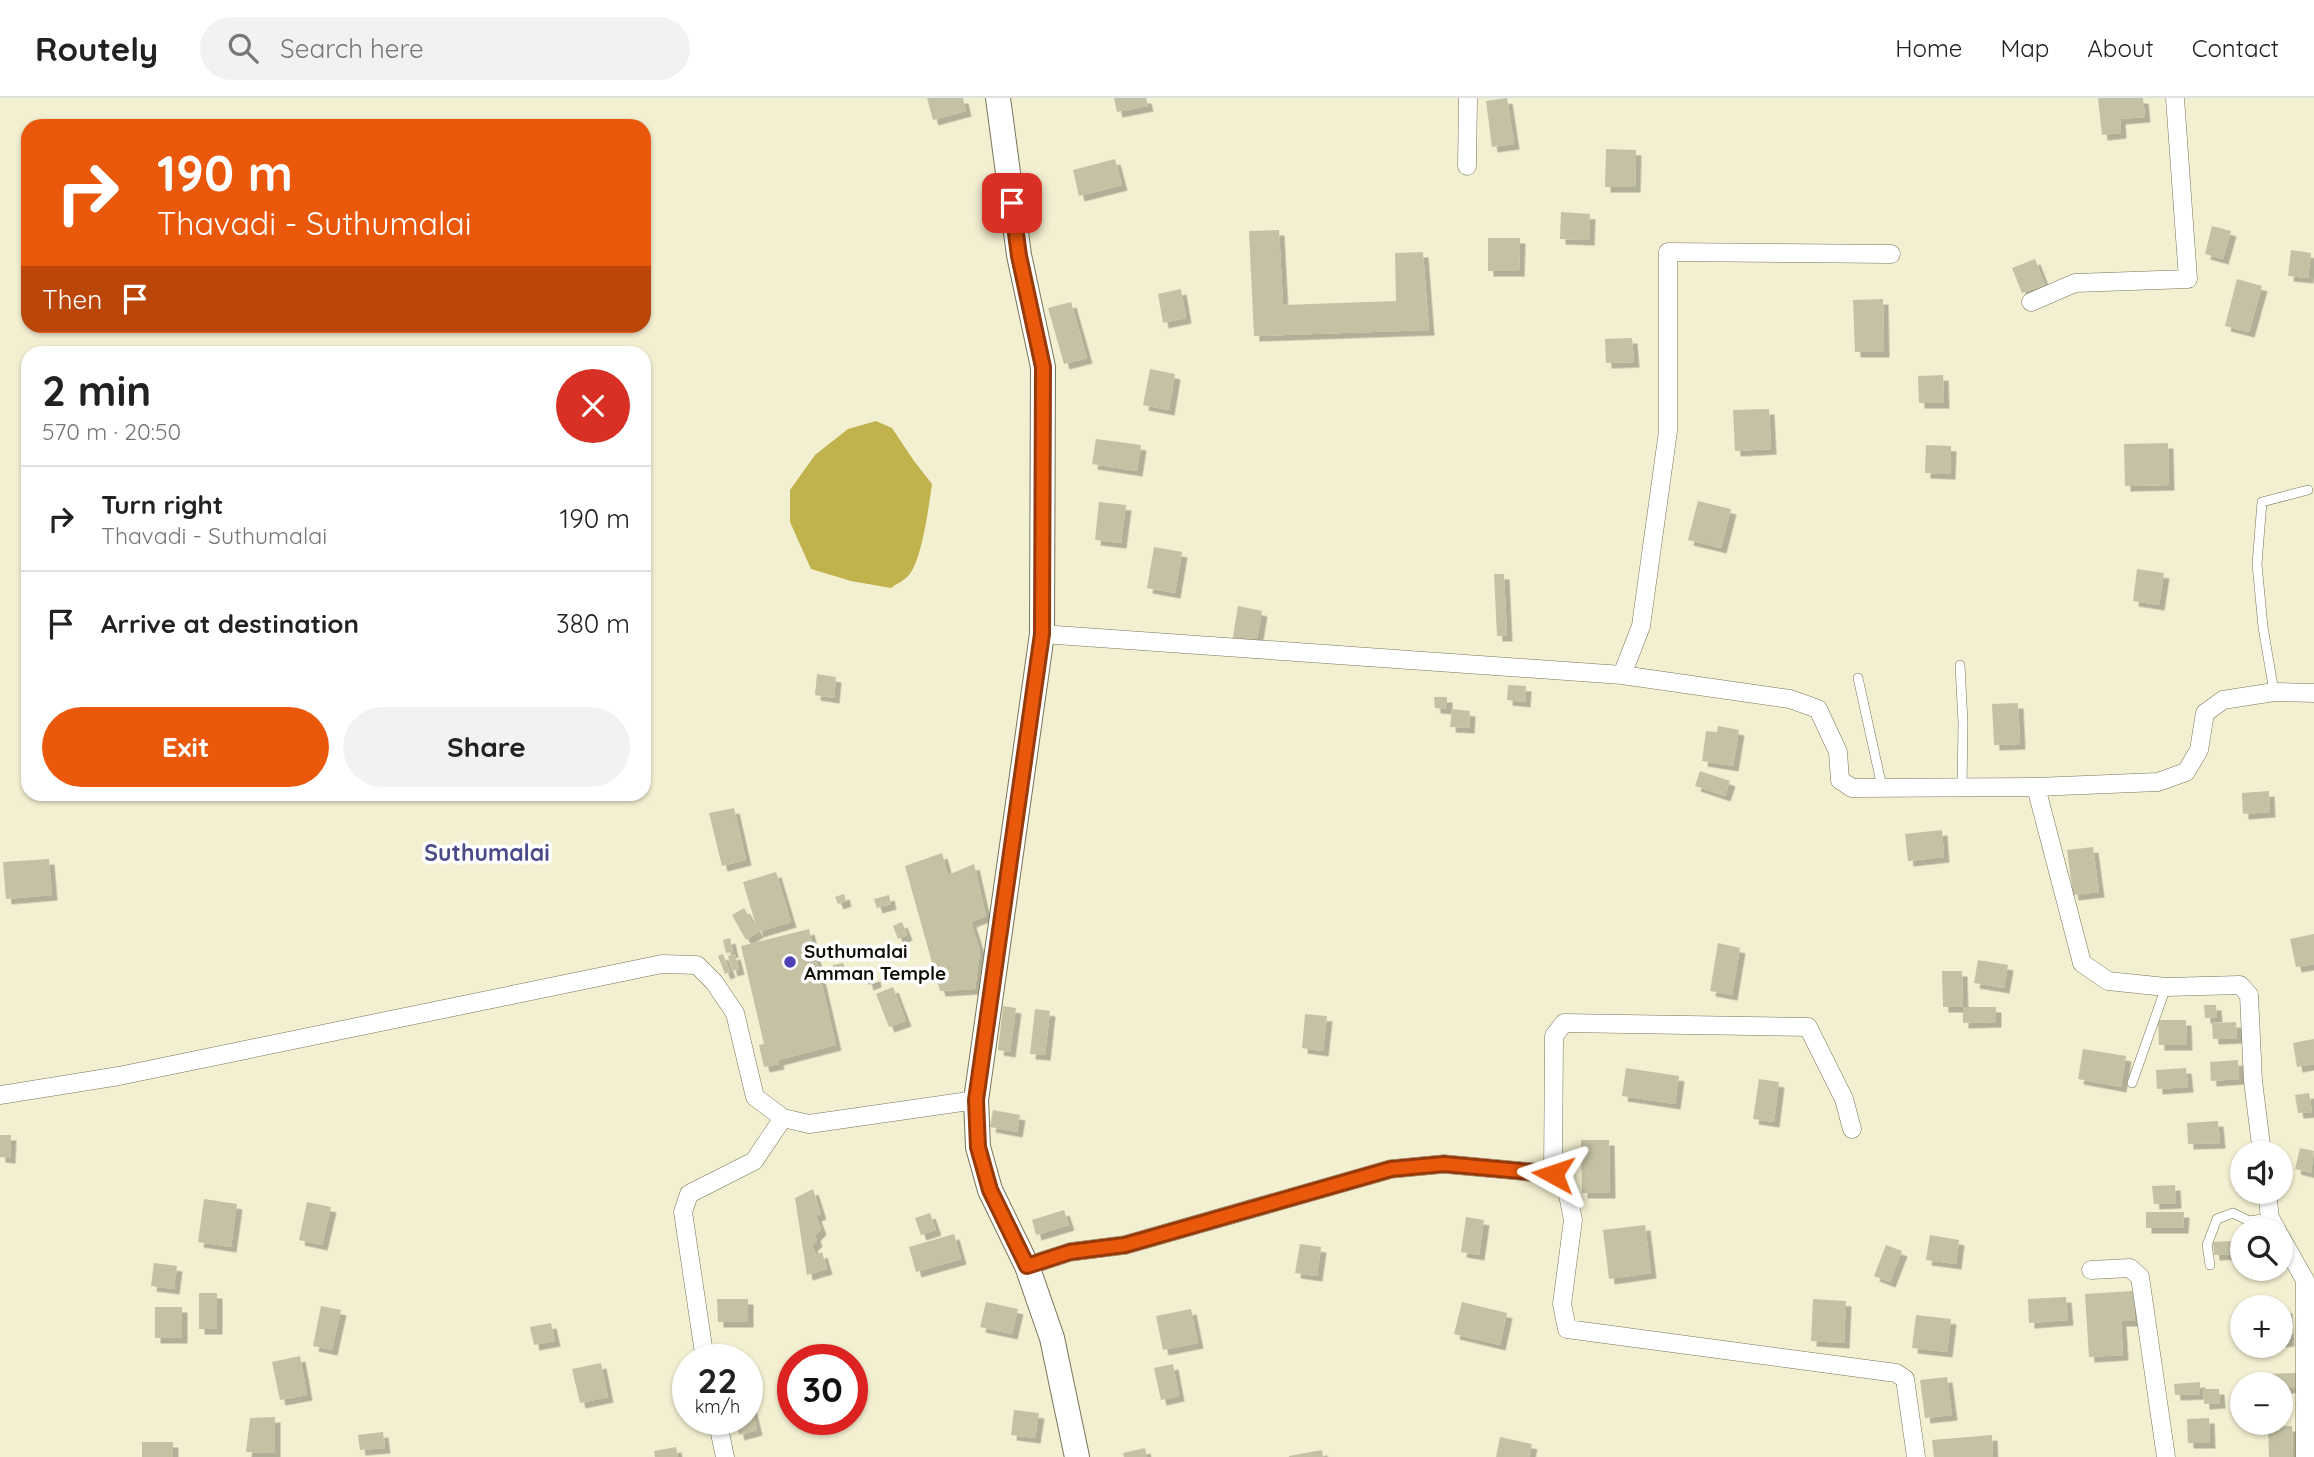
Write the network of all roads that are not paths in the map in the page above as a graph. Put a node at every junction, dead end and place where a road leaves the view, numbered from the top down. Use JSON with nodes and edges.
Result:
{"nodes":[{"id":1,"x":998,"y":98,"type":"edge"},
{"id":2,"x":1468,"y":98,"type":"edge"},
{"id":3,"x":2175,"y":98,"type":"edge"},
{"id":4,"x":1466,"y":166,"type":"dead end"},
{"id":5,"x":1891,"y":254,"type":"dead end"},
{"id":6,"x":2031,"y":302,"type":"dead end"},
{"id":7,"x":2308,"y":490,"type":"dead end"},
{"id":8,"x":1042,"y":634,"type":"junction"},
{"id":9,"x":1960,"y":665,"type":"dead end"},
{"id":10,"x":1622,"y":676,"type":"junction"},
{"id":11,"x":1858,"y":678,"type":"dead end"},
{"id":12,"x":2274,"y":692,"type":"junction"},
{"id":13,"x":2314,"y":693,"type":"edge"},
{"id":14,"x":1882,"y":787,"type":"junction"},
{"id":15,"x":1962,"y":787,"type":"junction"},
{"id":16,"x":2036,"y":787,"type":"junction"},
{"id":17,"x":2166,"y":987,"type":"junction"},
{"id":18,"x":2132,"y":1083,"type":"dead end"},
{"id":19,"x":0,"y":1094,"type":"edge"},
{"id":20,"x":976,"y":1100,"type":"junction"},
{"id":21,"x":783,"y":1118,"type":"junction"},
{"id":22,"x":1852,"y":1129,"type":"dead end"},
{"id":23,"x":2260,"y":1141,"type":"edge"},
{"id":24,"x":1553,"y":1174,"type":"junction"},
{"id":25,"x":2243,"y":1218,"type":"edge"},
{"id":26,"x":2293,"y":1254,"type":"edge"},
{"id":27,"x":2210,"y":1265,"type":"dead end"},
{"id":28,"x":1027,"y":1266,"type":"junction"},
{"id":29,"x":2091,"y":1270,"type":"dead end"},
{"id":30,"x":2309,"y":1277,"type":"edge"},
{"id":31,"x":703,"y":1344,"type":"edge"},
{"id":32,"x":720,"y":1435,"type":"edge"},
{"id":33,"x":725,"y":1457,"type":"edge"},
{"id":34,"x":1077,"y":1457,"type":"edge"},
{"id":35,"x":1916,"y":1457,"type":"edge"},
{"id":36,"x":2166,"y":1457,"type":"edge"},
{"id":37,"x":2305,"y":1457,"type":"edge"}],
"edges":[{"from":1,"to":8,"type":"main road"},
{"from":2,"to":4,"type":"street"},
{"from":3,"to":6,"type":"street"},
{"from":5,"to":10,"type":"street"},
{"from":7,"to":12,"type":"lane"},
{"from":8,"to":10,"type":"street"},
{"from":8,"to":20,"type":"main road"},
{"from":9,"to":15,"type":"lane"},
{"from":10,"to":14,"type":"street"},
{"from":11,"to":14,"type":"lane"},
{"from":12,"to":13,"type":"street"},
{"from":12,"to":16,"type":"street"},
{"from":14,"to":15,"type":"street"},
{"from":15,"to":16,"type":"street"},
{"from":16,"to":17,"type":"street"},
{"from":17,"to":18,"type":"lane"},
{"from":17,"to":23,"type":"street"},
{"from":19,"to":21,"type":"street"},
{"from":20,"to":21,"type":"street"},
{"from":20,"to":28,"type":"main road"},
{"from":21,"to":31,"type":"street"},
{"from":22,"to":24,"type":"street"},
{"from":24,"to":28,"type":"street"},
{"from":24,"to":35,"type":"street"},
{"from":25,"to":27,"type":"lane"},
{"from":26,"to":30,"type":"street"},
{"from":28,"to":34,"type":"main road"},
{"from":29,"to":36,"type":"street"},
{"from":30,"to":37,"type":"street"},
{"from":32,"to":33,"type":"street"}]}
